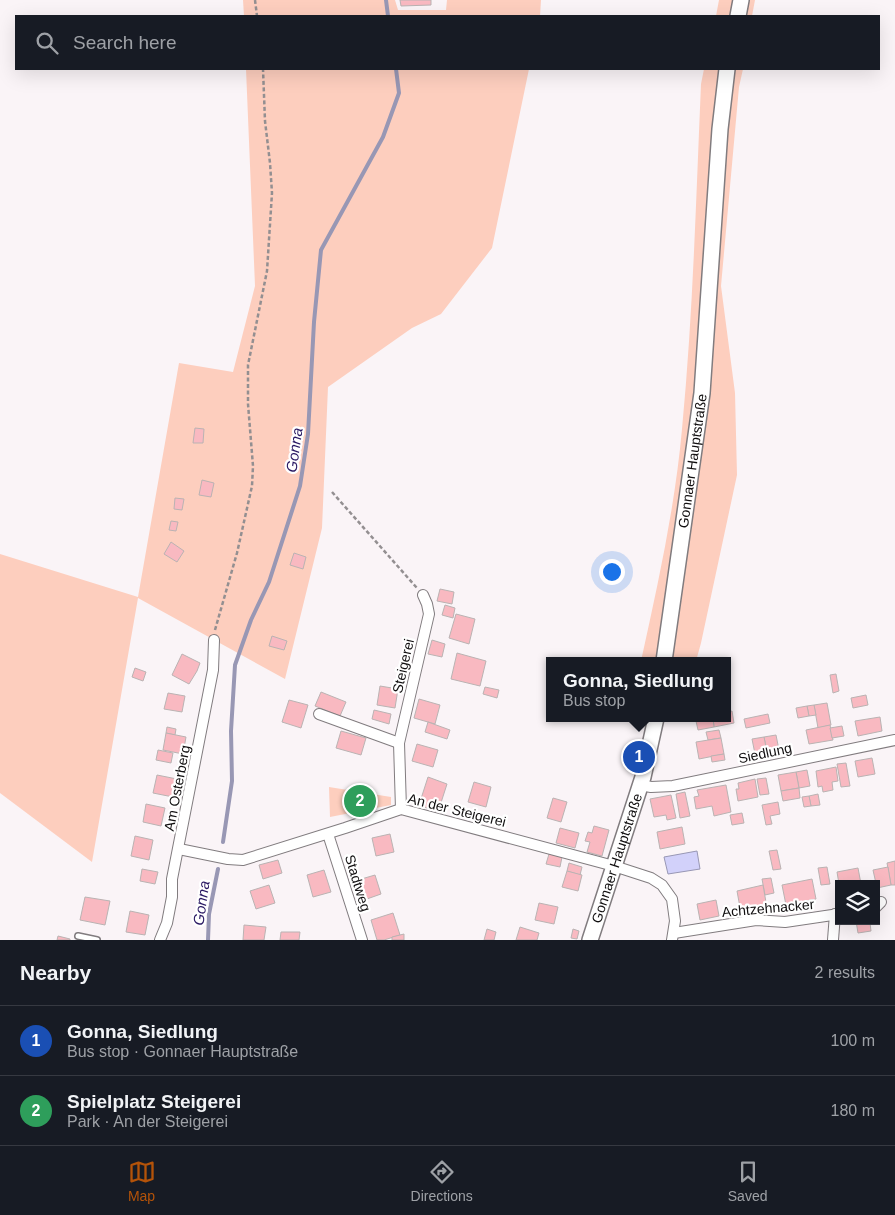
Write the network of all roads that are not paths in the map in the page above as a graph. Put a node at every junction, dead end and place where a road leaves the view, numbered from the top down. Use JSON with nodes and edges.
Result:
{"nodes":[{"id":1,"x":741,"y":0,"type":"edge"},
{"id":2,"x":738,"y":15,"type":"edge"},
{"id":3,"x":727,"y":70,"type":"edge"},
{"id":4,"x":423,"y":595,"type":"road end"},
{"id":5,"x":214,"y":640,"type":"road end"},
{"id":6,"x":665,"y":657,"type":"edge"},
{"id":7,"x":320,"y":714,"type":"dead end"},
{"id":8,"x":655,"y":722,"type":"edge"},
{"id":9,"x":895,"y":740,"type":"edge"},
{"id":10,"x":399,"y":743,"type":"junction"},
{"id":11,"x":640,"y":785,"type":"junction"},
{"id":12,"x":401,"y":809,"type":"junction"},
{"id":13,"x":328,"y":834,"type":"junction"},
{"id":14,"x":179,"y":849,"type":"junction"},
{"id":15,"x":614,"y":866,"type":"junction"},
{"id":16,"x":835,"y":914,"type":"edge"},
{"id":17,"x":835,"y":924,"type":"edge"},
{"id":18,"x":78,"y":936,"type":"dead end"},
{"id":19,"x":673,"y":936,"type":"edge"},
{"id":20,"x":97,"y":940,"type":"edge"},
{"id":21,"x":160,"y":940,"type":"edge"},
{"id":22,"x":362,"y":940,"type":"edge"},
{"id":23,"x":590,"y":940,"type":"edge"},
{"id":24,"x":832,"y":940,"type":"edge"}],
"edges":[{"from":1,"to":2,"type":"main road"},
{"from":3,"to":6,"type":"main road","name":"Gonnaer Hauptstraße"},
{"from":4,"to":10,"type":"street","name":"Steigerei"},
{"from":5,"to":14,"type":"street","name":"Am Osterberg"},
{"from":7,"to":10,"type":"street"},
{"from":8,"to":11,"type":"main road","name":"Gonnaer Hauptstraße"},
{"from":9,"to":11,"type":"street","name":"Siedlung"},
{"from":10,"to":12,"type":"street","name":"Steigerei"},
{"from":11,"to":15,"type":"main road","name":"Gonnaer Hauptstraße"},
{"from":12,"to":13,"type":"street","name":"An der Steigerei"},
{"from":12,"to":15,"type":"street","name":"An der Steigerei"},
{"from":13,"to":14,"type":"street","name":"An der Steigerei"},
{"from":13,"to":22,"type":"street","name":"Stadtweg"},
{"from":14,"to":21,"type":"street","name":"Am Osterberg"},
{"from":15,"to":19,"type":"street","name":"Achtzehnacker"},
{"from":15,"to":23,"type":"main road","name":"Gonnaer Hauptstraße"},
{"from":16,"to":19,"type":"street","name":"Achtzehnacker"},
{"from":17,"to":24,"type":"street","name":"Achtzehnacker"},
{"from":18,"to":20,"type":"lane"}]}
